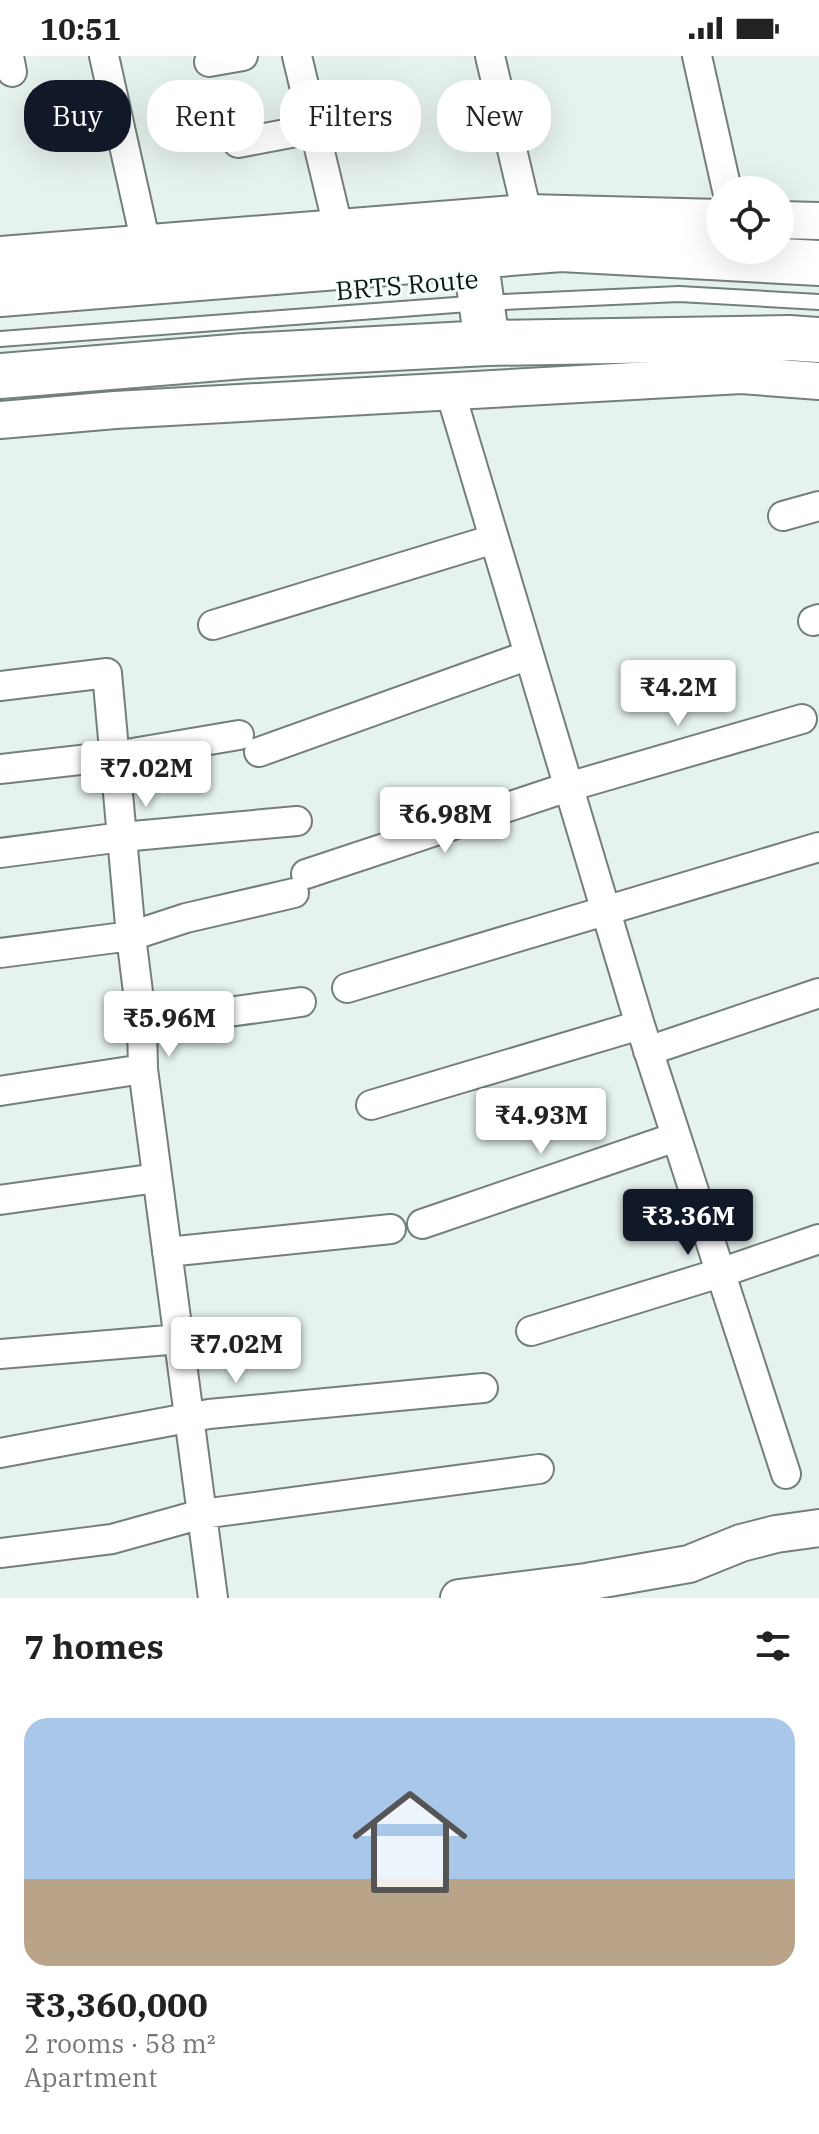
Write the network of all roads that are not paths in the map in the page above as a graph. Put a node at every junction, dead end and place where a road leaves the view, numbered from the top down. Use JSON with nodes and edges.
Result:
{"nodes":[{"id":1,"x":104,"y":56,"type":"edge"},
{"id":2,"x":243,"y":56,"type":"edge"},
{"id":3,"x":297,"y":56,"type":"edge"},
{"id":4,"x":490,"y":56,"type":"edge"},
{"id":5,"x":697,"y":56,"type":"edge"},
{"id":6,"x":209,"y":62,"type":"dead end"},
{"id":7,"x":303,"y":80,"type":"edge"},
{"id":8,"x":320,"y":152,"type":"edge"},
{"id":9,"x":724,"y":176,"type":"edge"},
{"id":10,"x":527,"y":213,"type":"junction"},
{"id":11,"x":706,"y":218,"type":"edge"},
{"id":12,"x":794,"y":220,"type":"edge"},
{"id":13,"x":819,"y":221,"type":"edge"},
{"id":14,"x":338,"y":227,"type":"junction"},
{"id":15,"x":146,"y":244,"type":"junction"},
{"id":16,"x":0,"y":255,"type":"edge"},
{"id":17,"x":475,"y":256,"type":"junction"},
{"id":18,"x":819,"y":263,"type":"edge"},
{"id":19,"x":0,"y":294,"type":"edge"},
{"id":20,"x":819,"y":302,"type":"edge"},
{"id":21,"x":484,"y":323,"type":"junction"},
{"id":22,"x":0,"y":339,"type":"edge"},
{"id":23,"x":819,"y":340,"type":"edge"},
{"id":24,"x":0,"y":376,"type":"edge"},
{"id":25,"x":819,"y":381,"type":"edge"},
{"id":26,"x":450,"y":391,"type":"junction"},
{"id":27,"x":0,"y":420,"type":"edge"},
{"id":28,"x":819,"y":506,"type":"edge"},
{"id":29,"x":783,"y":516,"type":"dead end"},
{"id":30,"x":494,"y":539,"type":"junction"},
{"id":31,"x":213,"y":625,"type":"dead end"},
{"id":32,"x":529,"y":655,"type":"junction"},
{"id":33,"x":0,"y":686,"type":"edge"},
{"id":34,"x":802,"y":719,"type":"dead end"},
{"id":35,"x":115,"y":756,"type":"junction"},
{"id":36,"x":0,"y":769,"type":"edge"},
{"id":37,"x":568,"y":787,"type":"junction"},
{"id":38,"x":297,"y":821,"type":"dead end"},
{"id":39,"x":122,"y":837,"type":"junction"},
{"id":40,"x":819,"y":847,"type":"edge"},
{"id":41,"x":0,"y":853,"type":"edge"},
{"id":42,"x":606,"y":912,"type":"junction"},
{"id":43,"x":131,"y":936,"type":"junction"},
{"id":44,"x":0,"y":953,"type":"edge"},
{"id":45,"x":347,"y":988,"type":"dead end"},
{"id":46,"x":819,"y":993,"type":"edge"},
{"id":47,"x":301,"y":1002,"type":"dead end"},
{"id":48,"x":142,"y":1024,"type":"junction"},
{"id":49,"x":644,"y":1038,"type":"junction"},
{"id":50,"x":143,"y":1069,"type":"junction"},
{"id":51,"x":0,"y":1091,"type":"edge"},
{"id":52,"x":371,"y":1105,"type":"dead end"},
{"id":53,"x":676,"y":1137,"type":"junction"},
{"id":54,"x":157,"y":1178,"type":"junction"},
{"id":55,"x":0,"y":1200,"type":"edge"},
{"id":56,"x":422,"y":1224,"type":"dead end"},
{"id":57,"x":391,"y":1229,"type":"dead end"},
{"id":58,"x":819,"y":1239,"type":"edge"},
{"id":59,"x":167,"y":1252,"type":"junction"},
{"id":60,"x":720,"y":1273,"type":"junction"},
{"id":61,"x":531,"y":1331,"type":"dead end"},
{"id":62,"x":180,"y":1339,"type":"junction"},
{"id":63,"x":0,"y":1354,"type":"edge"},
{"id":64,"x":483,"y":1388,"type":"dead end"},
{"id":65,"x":189,"y":1417,"type":"junction"},
{"id":66,"x":0,"y":1453,"type":"edge"},
{"id":67,"x":539,"y":1469,"type":"dead end"},
{"id":68,"x":786,"y":1474,"type":"dead end"},
{"id":69,"x":202,"y":1514,"type":"junction"},
{"id":70,"x":819,"y":1528,"type":"edge"},
{"id":71,"x":819,"y":1547,"type":"edge"},
{"id":72,"x":0,"y":1553,"type":"edge"},
{"id":73,"x":704,"y":1569,"type":"junction"},
{"id":74,"x":213,"y":1598,"type":"edge"},
{"id":75,"x":459,"y":1598,"type":"edge"},
{"id":76,"x":596,"y":1598,"type":"edge"}],
"edges":[{"from":1,"to":15,"type":"street"},
{"from":2,"to":6,"type":"street"},
{"from":3,"to":7,"type":"street"},
{"from":4,"to":10,"type":"street"},
{"from":5,"to":9,"type":"street"},
{"from":8,"to":14,"type":"street"},
{"from":10,"to":11,"type":"street"},
{"from":10,"to":14,"type":"street"},
{"from":12,"to":13,"type":"street"},
{"from":14,"to":15,"type":"street"},
{"from":15,"to":16,"type":"street"},
{"from":17,"to":18,"type":"main road"},
{"from":17,"to":19,"type":"main road"},
{"from":17,"to":21,"type":"main road"},
{"from":20,"to":21,"type":"lane","name":"BRTS Route"},
{"from":21,"to":22,"type":"lane","name":"BRTS Route"},
{"from":21,"to":23,"type":"main road"},
{"from":21,"to":24,"type":"main road"},
{"from":25,"to":26,"type":"street"},
{"from":26,"to":27,"type":"street"},
{"from":26,"to":30,"type":"street"},
{"from":28,"to":29,"type":"street"},
{"from":30,"to":31,"type":"street"},
{"from":30,"to":32,"type":"street"},
{"from":32,"to":35,"type":"street"},
{"from":32,"to":37,"type":"street"},
{"from":33,"to":35,"type":"street"},
{"from":34,"to":37,"type":"street"},
{"from":35,"to":36,"type":"street"},
{"from":35,"to":39,"type":"street"},
{"from":37,"to":42,"type":"street"},
{"from":37,"to":43,"type":"street"},
{"from":38,"to":39,"type":"street"},
{"from":39,"to":41,"type":"street"},
{"from":39,"to":43,"type":"street"},
{"from":40,"to":42,"type":"street"},
{"from":42,"to":45,"type":"street"},
{"from":42,"to":49,"type":"street"},
{"from":43,"to":44,"type":"street"},
{"from":43,"to":48,"type":"street"},
{"from":46,"to":49,"type":"street"},
{"from":47,"to":48,"type":"street"},
{"from":48,"to":50,"type":"street"},
{"from":49,"to":52,"type":"street"},
{"from":49,"to":53,"type":"street"},
{"from":50,"to":51,"type":"street"},
{"from":50,"to":54,"type":"street"},
{"from":53,"to":56,"type":"street"},
{"from":53,"to":60,"type":"street"},
{"from":54,"to":55,"type":"street"},
{"from":54,"to":59,"type":"street"},
{"from":57,"to":59,"type":"street"},
{"from":58,"to":60,"type":"street"},
{"from":59,"to":62,"type":"street"},
{"from":60,"to":61,"type":"street"},
{"from":60,"to":68,"type":"street"},
{"from":62,"to":63,"type":"street"},
{"from":62,"to":65,"type":"street"},
{"from":64,"to":65,"type":"street"},
{"from":65,"to":66,"type":"street"},
{"from":65,"to":69,"type":"street"},
{"from":67,"to":69,"type":"street"},
{"from":69,"to":72,"type":"street"},
{"from":69,"to":74,"type":"street"},
{"from":70,"to":73,"type":"street"},
{"from":71,"to":73,"type":"street"},
{"from":73,"to":75,"type":"street"},
{"from":73,"to":76,"type":"street"}]}
